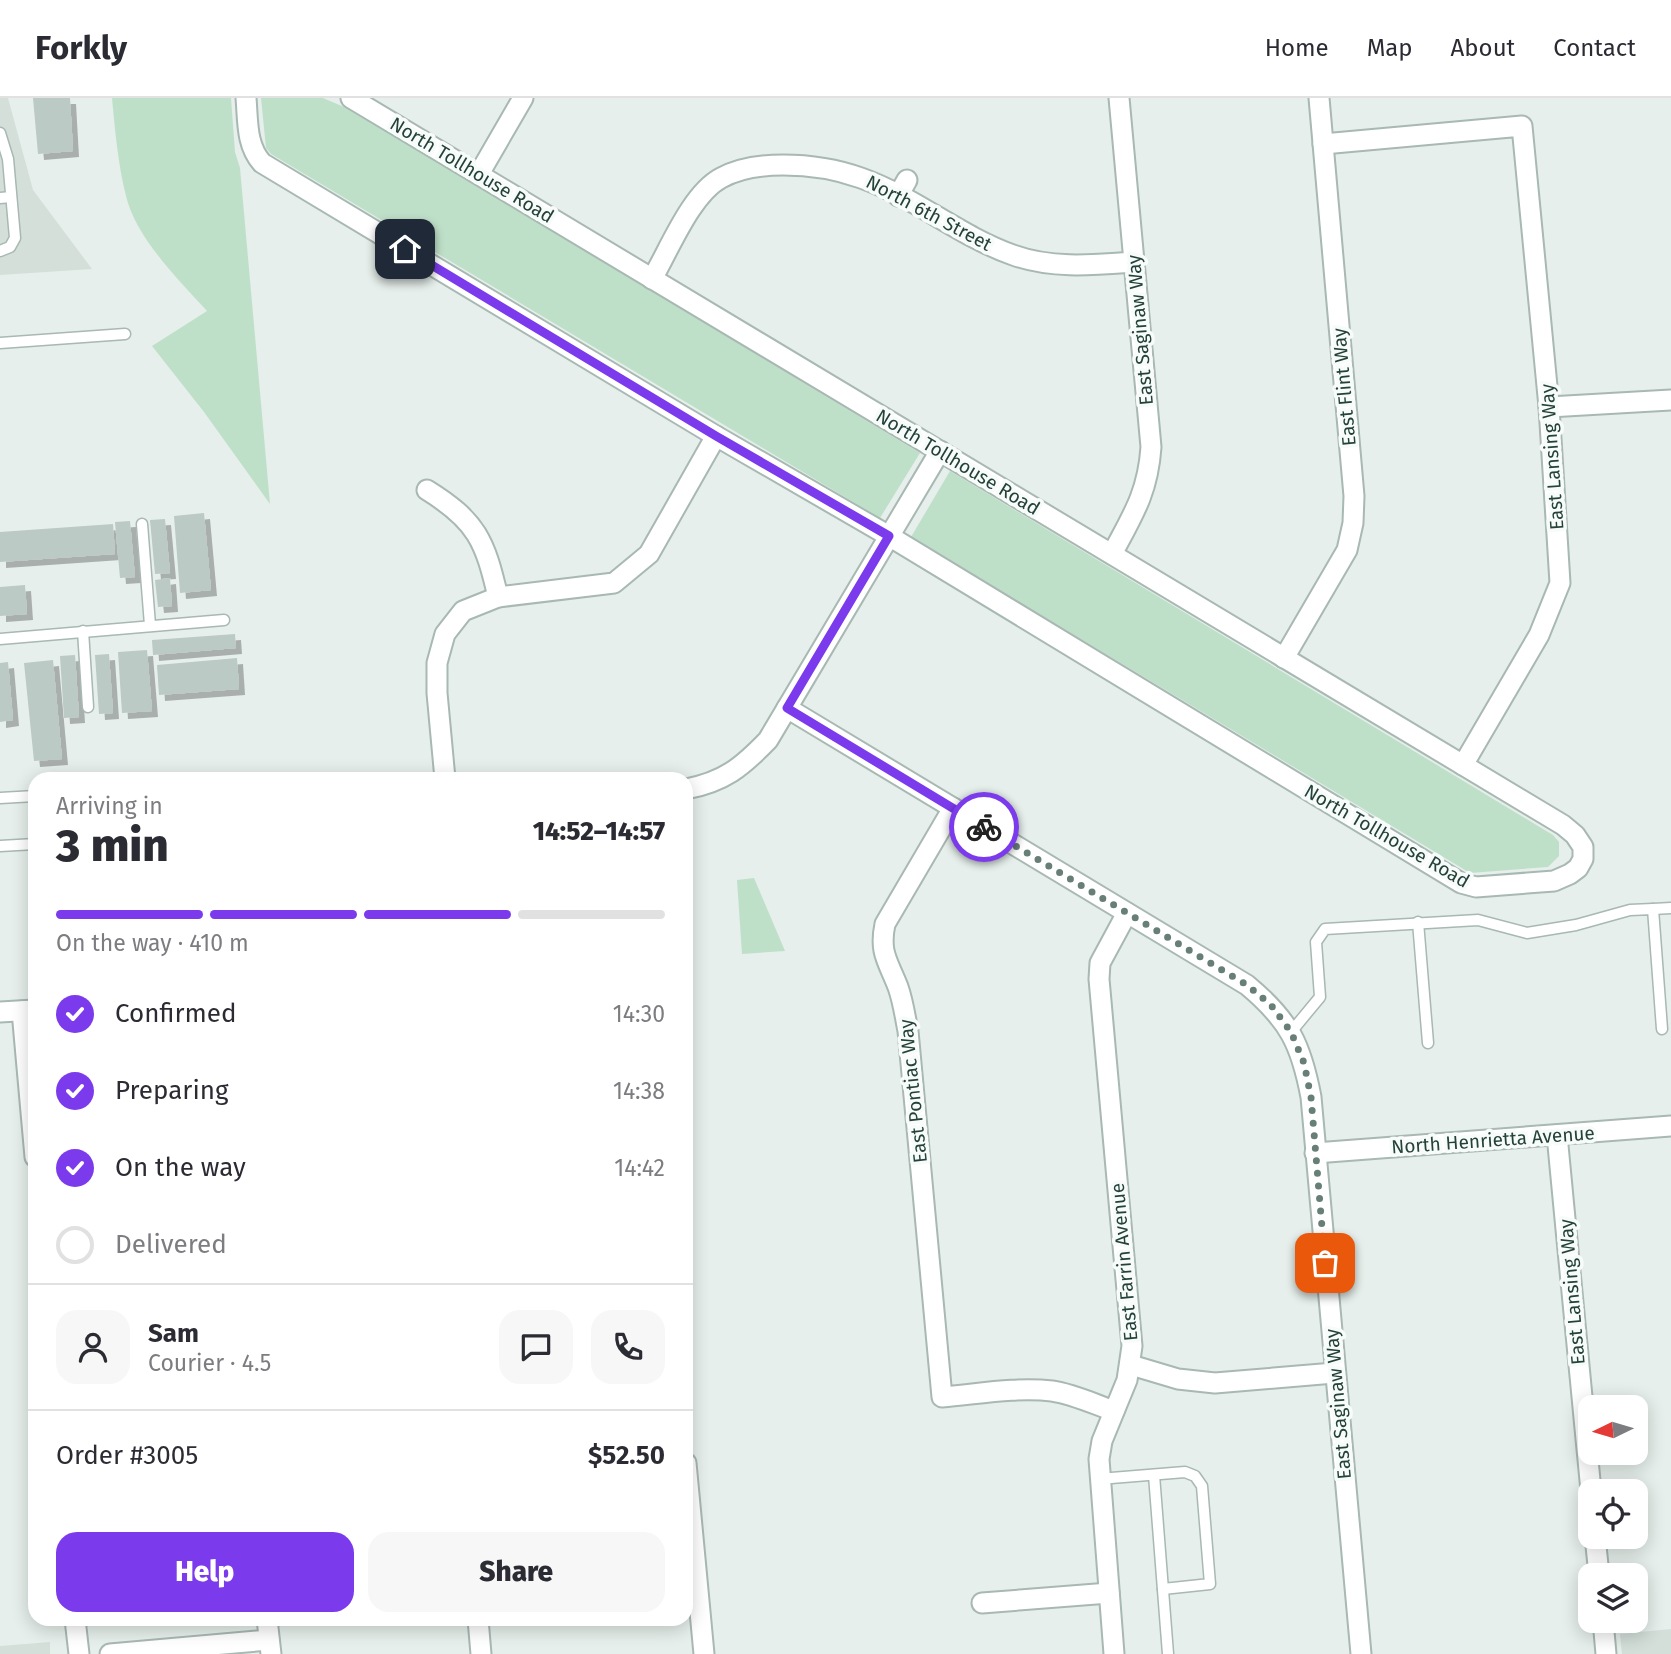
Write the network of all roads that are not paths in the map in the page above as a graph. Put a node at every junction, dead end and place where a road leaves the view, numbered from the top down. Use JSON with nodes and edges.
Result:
{"nodes":[{"id":1,"x":246,"y":98,"type":"edge"},
{"id":2,"x":351,"y":98,"type":"edge"},
{"id":3,"x":523,"y":98,"type":"edge"},
{"id":4,"x":1119,"y":98,"type":"edge"},
{"id":5,"x":1319,"y":98,"type":"edge"},
{"id":6,"x":0,"y":132,"type":"edge"},
{"id":7,"x":1323,"y":144,"type":"junction"},
{"id":8,"x":4,"y":164,"type":"edge"},
{"id":9,"x":479,"y":174,"type":"junction"},
{"id":10,"x":12,"y":197,"type":"junction"},
{"id":11,"x":0,"y":198,"type":"edge"},
{"id":12,"x":0,"y":251,"type":"edge"},
{"id":13,"x":1134,"y":262,"type":"junction"},
{"id":14,"x":652,"y":279,"type":"junction"},
{"id":15,"x":125,"y":334,"type":"dead end"},
{"id":16,"x":0,"y":343,"type":"edge"},
{"id":17,"x":1671,"y":400,"type":"edge"},
{"id":18,"x":1549,"y":407,"type":"junction"},
{"id":19,"x":716,"y":436,"type":"junction"},
{"id":20,"x":940,"y":451,"type":"junction"},
{"id":21,"x":428,"y":490,"type":"dead end"},
{"id":22,"x":142,"y":524,"type":"dead end"},
{"id":23,"x":889,"y":536,"type":"junction"},
{"id":24,"x":1112,"y":554,"type":"junction"},
{"id":25,"x":498,"y":597,"type":"junction"},
{"id":26,"x":224,"y":620,"type":"dead end"},
{"id":27,"x":150,"y":625,"type":"junction"},
{"id":28,"x":83,"y":631,"type":"junction"},
{"id":29,"x":0,"y":639,"type":"edge"},
{"id":30,"x":1284,"y":658,"type":"junction"},
{"id":31,"x":88,"y":707,"type":"dead end"},
{"id":32,"x":787,"y":708,"type":"junction"},
{"id":33,"x":1463,"y":765,"type":"junction"},
{"id":34,"x":444,"y":772,"type":"edge"},
{"id":35,"x":693,"y":788,"type":"edge"},
{"id":36,"x":28,"y":796,"type":"edge"},
{"id":37,"x":0,"y":798,"type":"edge"},
{"id":38,"x":953,"y":808,"type":"junction"},
{"id":39,"x":28,"y":844,"type":"edge"},
{"id":40,"x":0,"y":846,"type":"edge"},
{"id":41,"x":1671,"y":908,"type":"edge"},
{"id":42,"x":1653,"y":909,"type":"junction"},
{"id":43,"x":1128,"y":913,"type":"junction"},
{"id":44,"x":1418,"y":922,"type":"junction"},
{"id":45,"x":28,"y":1010,"type":"edge"},
{"id":46,"x":0,"y":1012,"type":"edge"},
{"id":47,"x":1662,"y":1029,"type":"dead end"},
{"id":48,"x":1291,"y":1032,"type":"junction"},
{"id":49,"x":1428,"y":1043,"type":"dead end"},
{"id":50,"x":1671,"y":1126,"type":"edge"},
{"id":51,"x":1557,"y":1135,"type":"junction"},
{"id":52,"x":1315,"y":1153,"type":"junction"},
{"id":53,"x":1130,"y":1365,"type":"junction"},
{"id":54,"x":1335,"y":1373,"type":"junction"},
{"id":55,"x":1114,"y":1411,"type":"junction"},
{"id":56,"x":1154,"y":1475,"type":"junction"},
{"id":57,"x":1099,"y":1479,"type":"junction"},
{"id":58,"x":1590,"y":1479,"type":"edge"},
{"id":59,"x":693,"y":1537,"type":"edge"},
{"id":60,"x":1163,"y":1588,"type":"junction"},
{"id":61,"x":1109,"y":1593,"type":"junction"},
{"id":62,"x":982,"y":1604,"type":"dead end"},
{"id":63,"x":76,"y":1626,"type":"edge"},
{"id":64,"x":268,"y":1626,"type":"edge"},
{"id":65,"x":479,"y":1626,"type":"edge"},
{"id":66,"x":1604,"y":1633,"type":"edge"},
{"id":67,"x":270,"y":1647,"type":"edge"},
{"id":68,"x":79,"y":1654,"type":"edge"},
{"id":69,"x":110,"y":1654,"type":"edge"},
{"id":70,"x":481,"y":1654,"type":"edge"},
{"id":71,"x":704,"y":1654,"type":"edge"},
{"id":72,"x":1114,"y":1654,"type":"edge"},
{"id":73,"x":1168,"y":1654,"type":"edge"},
{"id":74,"x":1361,"y":1654,"type":"edge"},
{"id":75,"x":1606,"y":1654,"type":"edge"}],
"edges":[{"from":1,"to":19,"type":"street","name":"North Tollhouse Road"},
{"from":2,"to":9,"type":"street","name":"North Tollhouse Road"},
{"from":3,"to":9,"type":"street"},
{"from":4,"to":13,"type":"street","name":"East Saginaw Way"},
{"from":5,"to":7,"type":"street","name":"East Flint Way"},
{"from":6,"to":8,"type":"lane"},
{"from":7,"to":18,"type":"street","name":"East Lansing Way"},
{"from":7,"to":30,"type":"street","name":"East Flint Way"},
{"from":8,"to":10,"type":"lane"},
{"from":9,"to":14,"type":"street","name":"North Tollhouse Road"},
{"from":10,"to":11,"type":"lane"},
{"from":10,"to":12,"type":"lane"},
{"from":13,"to":14,"type":"street","name":"North 6th Street"},
{"from":13,"to":24,"type":"street","name":"East Saginaw Way"},
{"from":14,"to":20,"type":"street","name":"North Tollhouse Road"},
{"from":15,"to":16,"type":"lane"},
{"from":17,"to":18,"type":"street"},
{"from":18,"to":33,"type":"street","name":"East Lansing Way"},
{"from":19,"to":23,"type":"street","name":"North Tollhouse Road"},
{"from":19,"to":25,"type":"street"},
{"from":20,"to":23,"type":"street"},
{"from":20,"to":24,"type":"street","name":"North Tollhouse Road"},
{"from":21,"to":25,"type":"street"},
{"from":22,"to":27,"type":"lane"},
{"from":23,"to":32,"type":"street"},
{"from":23,"to":33,"type":"street","name":"North Tollhouse Road"},
{"from":24,"to":30,"type":"street","name":"North Tollhouse Road"},
{"from":25,"to":34,"type":"street"},
{"from":26,"to":27,"type":"lane"},
{"from":27,"to":28,"type":"lane"},
{"from":28,"to":29,"type":"lane"},
{"from":28,"to":31,"type":"lane"},
{"from":30,"to":33,"type":"street","name":"North Tollhouse Road"},
{"from":32,"to":35,"type":"street"},
{"from":32,"to":38,"type":"street","name":"East Saginaw Way"},
{"from":36,"to":37,"type":"lane"},
{"from":38,"to":43,"type":"street","name":"East Saginaw Way"},
{"from":38,"to":55,"type":"street","name":"East Pontiac Way"},
{"from":39,"to":40,"type":"lane"},
{"from":41,"to":42,"type":"lane"},
{"from":42,"to":44,"type":"lane"},
{"from":42,"to":47,"type":"lane"},
{"from":43,"to":48,"type":"street","name":"East Saginaw Way"},
{"from":43,"to":53,"type":"street","name":"East Farrin Avenue"},
{"from":44,"to":48,"type":"lane"},
{"from":44,"to":49,"type":"lane"},
{"from":45,"to":46,"type":"street"},
{"from":48,"to":52,"type":"street","name":"East Saginaw Way"},
{"from":50,"to":51,"type":"street","name":"North Henrietta Avenue"},
{"from":51,"to":52,"type":"street","name":"North Henrietta Avenue"},
{"from":51,"to":58,"type":"street","name":"East Lansing Way"},
{"from":52,"to":54,"type":"street","name":"East Saginaw Way"},
{"from":53,"to":54,"type":"street"},
{"from":53,"to":55,"type":"street","name":"East Farrin Avenue"},
{"from":54,"to":74,"type":"street","name":"East Saginaw Way"},
{"from":55,"to":57,"type":"street","name":"East Farrin Avenue"},
{"from":56,"to":57,"type":"lane"},
{"from":56,"to":60,"type":"lane"},
{"from":56,"to":60,"type":"lane"},
{"from":57,"to":61,"type":"street","name":"East Farrin Avenue"},
{"from":59,"to":71,"type":"street"},
{"from":60,"to":73,"type":"lane"},
{"from":61,"to":62,"type":"street"},
{"from":61,"to":72,"type":"street","name":"East Farrin Avenue"},
{"from":63,"to":68,"type":"street"},
{"from":64,"to":67,"type":"street"},
{"from":65,"to":70,"type":"street"},
{"from":66,"to":75,"type":"street"},
{"from":67,"to":69,"type":"street"}]}
